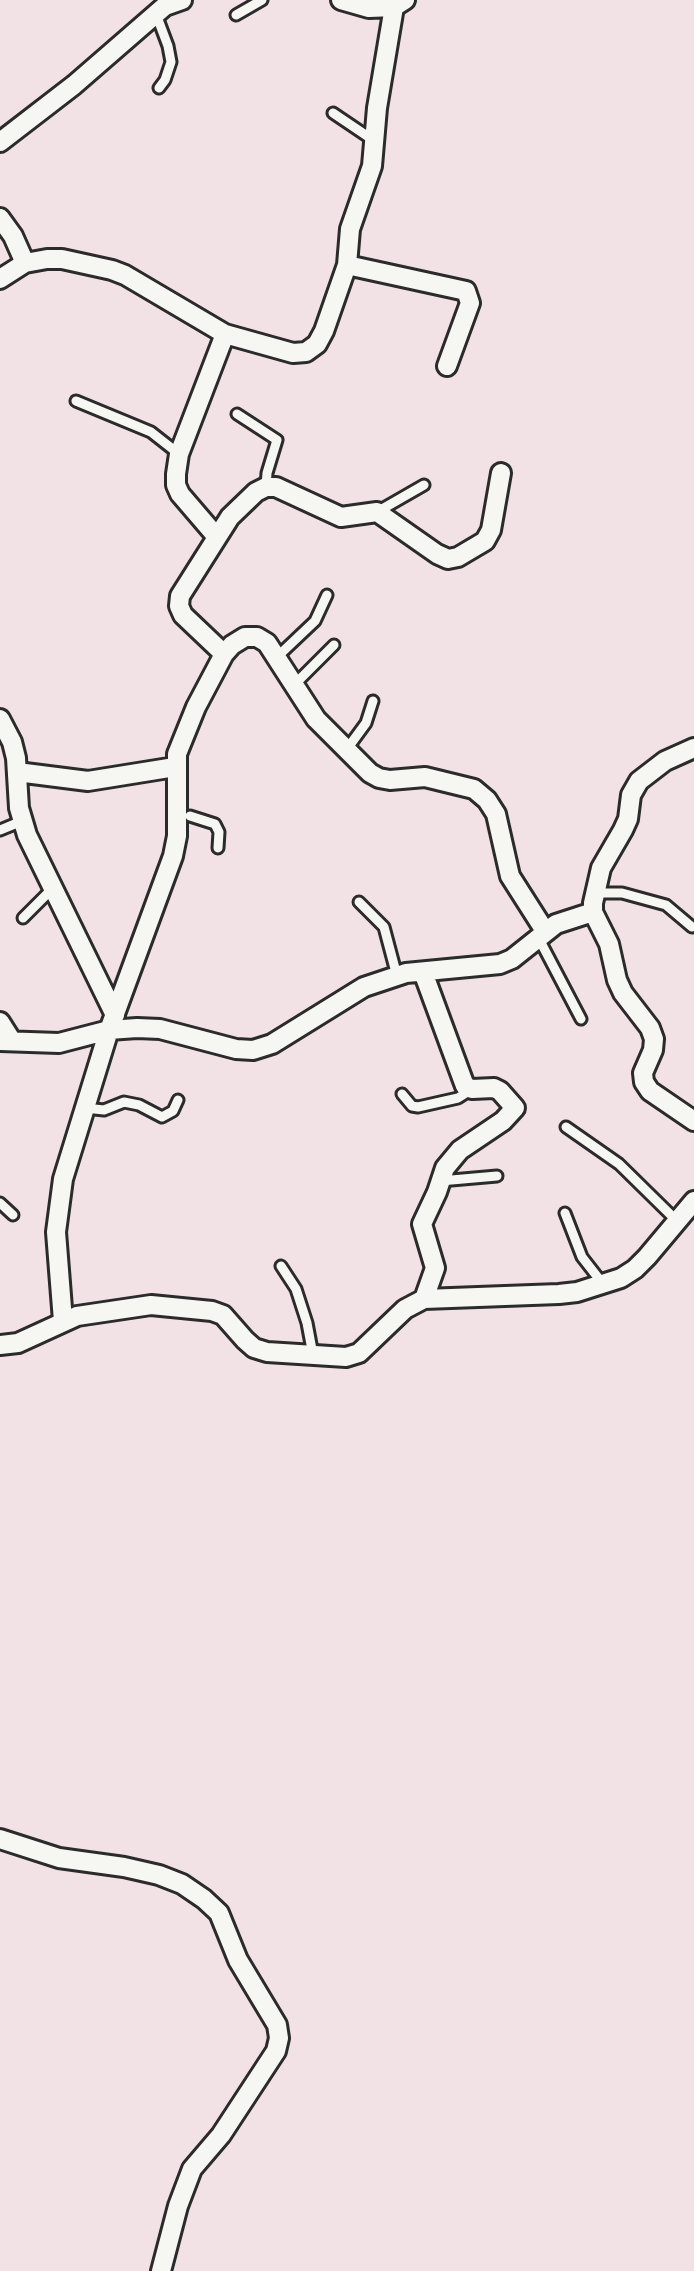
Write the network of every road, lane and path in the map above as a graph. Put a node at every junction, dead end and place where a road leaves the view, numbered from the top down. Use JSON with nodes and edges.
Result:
{"nodes":[{"id":1,"x":182,"y":0,"type":"edge"},
{"id":2,"x":262,"y":0,"type":"edge"},
{"id":3,"x":341,"y":0,"type":"edge"},
{"id":4,"x":398,"y":2,"type":"edge"},
{"id":5,"x":156,"y":14,"type":"junction"},
{"id":6,"x":236,"y":15,"type":"dead end"},
{"id":7,"x":159,"y":88,"type":"dead end"},
{"id":8,"x":333,"y":113,"type":"dead end"},
{"id":9,"x":374,"y":140,"type":"junction"},
{"id":10,"x":0,"y":142,"type":"edge"},
{"id":11,"x":0,"y":218,"type":"edge"},
{"id":12,"x":25,"y":263,"type":"junction"},
{"id":13,"x":347,"y":265,"type":"junction"},
{"id":14,"x":0,"y":279,"type":"edge"},
{"id":15,"x":225,"y":334,"type":"junction"},
{"id":16,"x":447,"y":366,"type":"dead end"},
{"id":17,"x":76,"y":401,"type":"dead end"},
{"id":18,"x":237,"y":414,"type":"dead end"},
{"id":19,"x":179,"y":454,"type":"junction"},
{"id":20,"x":501,"y":473,"type":"dead end"},
{"id":21,"x":424,"y":485,"type":"dead end"},
{"id":22,"x":266,"y":487,"type":"junction"},
{"id":23,"x":377,"y":512,"type":"junction"},
{"id":24,"x":216,"y":536,"type":"junction"},
{"id":25,"x":327,"y":595,"type":"dead end"},
{"id":26,"x":334,"y":645,"type":"dead end"},
{"id":27,"x":224,"y":654,"type":"junction"},
{"id":28,"x":277,"y":657,"type":"junction"},
{"id":29,"x":294,"y":685,"type":"junction"},
{"id":30,"x":373,"y":701,"type":"dead end"},
{"id":31,"x":0,"y":719,"type":"edge"},
{"id":32,"x":694,"y":748,"type":"edge"},
{"id":33,"x":347,"y":749,"type":"junction"},
{"id":34,"x":175,"y":767,"type":"junction"},
{"id":35,"x":17,"y":772,"type":"junction"},
{"id":36,"x":183,"y":815,"type":"junction"},
{"id":37,"x":22,"y":821,"type":"junction"},
{"id":38,"x":0,"y":830,"type":"edge"},
{"id":39,"x":218,"y":848,"type":"dead end"},
{"id":40,"x":53,"y":888,"type":"junction"},
{"id":41,"x":595,"y":893,"type":"junction"},
{"id":42,"x":359,"y":902,"type":"dead end"},
{"id":43,"x":593,"y":912,"type":"junction"},
{"id":44,"x":23,"y":918,"type":"dead end"},
{"id":45,"x":692,"y":927,"type":"dead end"},
{"id":46,"x":542,"y":934,"type":"junction"},
{"id":47,"x":423,"y":972,"type":"junction"},
{"id":48,"x":397,"y":976,"type":"junction"},
{"id":49,"x":581,"y":1019,"type":"dead end"},
{"id":50,"x":0,"y":1022,"type":"edge"},
{"id":51,"x":112,"y":1022,"type":"junction"},
{"id":52,"x":6,"y":1041,"type":"edge"},
{"id":53,"x":472,"y":1089,"type":"junction"},
{"id":54,"x":402,"y":1094,"type":"dead end"},
{"id":55,"x":178,"y":1100,"type":"dead end"},
{"id":56,"x":85,"y":1108,"type":"junction"},
{"id":57,"x":694,"y":1121,"type":"edge"},
{"id":58,"x":566,"y":1127,"type":"dead end"},
{"id":59,"x":497,"y":1176,"type":"dead end"},
{"id":60,"x":440,"y":1181,"type":"junction"},
{"id":61,"x":694,"y":1201,"type":"edge"},
{"id":62,"x":0,"y":1203,"type":"edge"},
{"id":63,"x":565,"y":1213,"type":"dead end"},
{"id":64,"x":13,"y":1215,"type":"dead end"},
{"id":65,"x":677,"y":1221,"type":"junction"},
{"id":66,"x":281,"y":1266,"type":"dead end"},
{"id":67,"x":603,"y":1284,"type":"junction"},
{"id":68,"x":424,"y":1299,"type":"junction"},
{"id":69,"x":63,"y":1321,"type":"junction"},
{"id":70,"x":0,"y":1345,"type":"edge"},
{"id":71,"x":313,"y":1355,"type":"junction"},
{"id":72,"x":0,"y":1839,"type":"edge"},
{"id":73,"x":161,"y":2271,"type":"edge"}],
"edges":[{"from":1,"to":5,"type":"street"},
{"from":2,"to":6,"type":"lane"},
{"from":3,"to":4,"type":"street"},
{"from":4,"to":9,"type":"street"},
{"from":5,"to":7,"type":"lane"},
{"from":5,"to":10,"type":"street"},
{"from":8,"to":9,"type":"lane"},
{"from":9,"to":13,"type":"street"},
{"from":11,"to":12,"type":"street"},
{"from":12,"to":14,"type":"street"},
{"from":12,"to":15,"type":"street"},
{"from":13,"to":15,"type":"street"},
{"from":13,"to":16,"type":"street"},
{"from":15,"to":19,"type":"street"},
{"from":17,"to":19,"type":"lane"},
{"from":18,"to":22,"type":"lane"},
{"from":19,"to":24,"type":"street"},
{"from":20,"to":23,"type":"street"},
{"from":21,"to":23,"type":"lane"},
{"from":22,"to":23,"type":"street"},
{"from":22,"to":24,"type":"street"},
{"from":24,"to":27,"type":"street"},
{"from":25,"to":28,"type":"lane"},
{"from":26,"to":29,"type":"lane"},
{"from":27,"to":28,"type":"street"},
{"from":27,"to":34,"type":"street"},
{"from":28,"to":29,"type":"street"},
{"from":29,"to":33,"type":"street"},
{"from":30,"to":33,"type":"lane"},
{"from":31,"to":35,"type":"street"},
{"from":32,"to":41,"type":"street"},
{"from":33,"to":46,"type":"street"},
{"from":34,"to":35,"type":"street"},
{"from":34,"to":36,"type":"street"},
{"from":35,"to":37,"type":"street"},
{"from":36,"to":39,"type":"lane"},
{"from":36,"to":51,"type":"street"},
{"from":37,"to":38,"type":"lane"},
{"from":37,"to":40,"type":"street"},
{"from":40,"to":44,"type":"lane"},
{"from":40,"to":51,"type":"street"},
{"from":41,"to":43,"type":"street"},
{"from":41,"to":45,"type":"lane"},
{"from":42,"to":48,"type":"lane"},
{"from":43,"to":46,"type":"street"},
{"from":43,"to":57,"type":"street"},
{"from":46,"to":47,"type":"street"},
{"from":46,"to":49,"type":"lane"},
{"from":47,"to":48,"type":"street"},
{"from":47,"to":53,"type":"street"},
{"from":48,"to":51,"type":"street"},
{"from":50,"to":52,"type":"street"},
{"from":51,"to":52,"type":"street"},
{"from":51,"to":56,"type":"street"},
{"from":53,"to":54,"type":"lane"},
{"from":53,"to":60,"type":"street"},
{"from":55,"to":56,"type":"lane"},
{"from":56,"to":69,"type":"street"},
{"from":58,"to":65,"type":"lane"},
{"from":59,"to":60,"type":"lane"},
{"from":60,"to":68,"type":"street"},
{"from":61,"to":65,"type":"street"},
{"from":62,"to":64,"type":"lane"},
{"from":63,"to":67,"type":"lane"},
{"from":65,"to":67,"type":"street"},
{"from":66,"to":71,"type":"lane"},
{"from":67,"to":68,"type":"street"},
{"from":68,"to":71,"type":"street"},
{"from":69,"to":70,"type":"street"},
{"from":69,"to":71,"type":"street"},
{"from":72,"to":73,"type":"street"}]}
